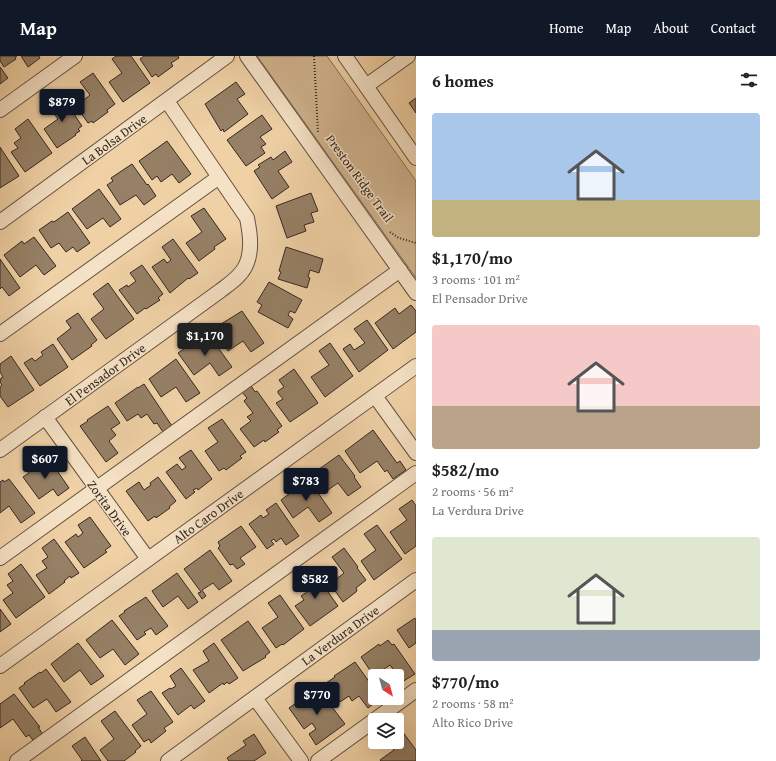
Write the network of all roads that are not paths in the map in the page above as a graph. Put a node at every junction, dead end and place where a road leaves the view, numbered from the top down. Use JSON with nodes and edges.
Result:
{"nodes":[{"id":1,"x":75,"y":56,"type":"edge"},
{"id":2,"x":227,"y":56,"type":"edge"},
{"id":3,"x":247,"y":56,"type":"edge"},
{"id":4,"x":345,"y":56,"type":"edge"},
{"id":5,"x":408,"y":56,"type":"edge"},
{"id":6,"x":366,"y":86,"type":"junction"},
{"id":7,"x":167,"y":101,"type":"junction"},
{"id":8,"x":0,"y":110,"type":"edge"},
{"id":9,"x":416,"y":158,"type":"edge"},
{"id":10,"x":219,"y":177,"type":"junction"},
{"id":11,"x":0,"y":222,"type":"edge"},
{"id":12,"x":400,"y":270,"type":"junction"},
{"id":13,"x":416,"y":293,"type":"edge"},
{"id":14,"x":0,"y":334,"type":"edge"},
{"id":15,"x":416,"y":366,"type":"edge"},
{"id":16,"x":375,"y":396,"type":"junction"},
{"id":17,"x":45,"y":417,"type":"junction"},
{"id":18,"x":0,"y":450,"type":"edge"},
{"id":19,"x":416,"y":453,"type":"edge"},
{"id":20,"x":416,"y":473,"type":"edge"},
{"id":21,"x":97,"y":489,"type":"junction"},
{"id":22,"x":0,"y":558,"type":"edge"},
{"id":23,"x":148,"y":559,"type":"junction"},
{"id":24,"x":416,"y":580,"type":"edge"},
{"id":25,"x":0,"y":666,"type":"edge"},
{"id":26,"x":416,"y":690,"type":"edge"},
{"id":27,"x":255,"y":698,"type":"junction"},
{"id":28,"x":17,"y":761,"type":"edge"},
{"id":29,"x":168,"y":761,"type":"edge"},
{"id":30,"x":301,"y":761,"type":"edge"},
{"id":31,"x":318,"y":761,"type":"edge"}],
"edges":[{"from":1,"to":8,"type":"street"},
{"from":2,"to":7,"type":"street","name":"La Bolsa Drive"},
{"from":3,"to":12,"type":"street"},
{"from":4,"to":6,"type":"street"},
{"from":5,"to":6,"type":"street"},
{"from":6,"to":9,"type":"street"},
{"from":7,"to":10,"type":"street","name":"El Pensador Drive"},
{"from":7,"to":11,"type":"street","name":"La Bolsa Drive"},
{"from":10,"to":14,"type":"street"},
{"from":10,"to":17,"type":"street","name":"El Pensador Drive"},
{"from":12,"to":13,"type":"street"},
{"from":12,"to":21,"type":"street"},
{"from":15,"to":16,"type":"street","name":"Alto Caro Drive"},
{"from":16,"to":19,"type":"street"},
{"from":16,"to":23,"type":"street","name":"Alto Caro Drive"},
{"from":17,"to":18,"type":"street","name":"El Pensador Drive"},
{"from":17,"to":21,"type":"street","name":"Zorita Drive"},
{"from":20,"to":28,"type":"street"},
{"from":21,"to":22,"type":"street"},
{"from":21,"to":23,"type":"street","name":"Zorita Drive"},
{"from":23,"to":25,"type":"street","name":"Alto Caro Drive"},
{"from":24,"to":27,"type":"street","name":"La Verdura Drive"},
{"from":26,"to":31,"type":"street"},
{"from":27,"to":29,"type":"street","name":"La Verdura Drive"},
{"from":27,"to":30,"type":"street"}]}
